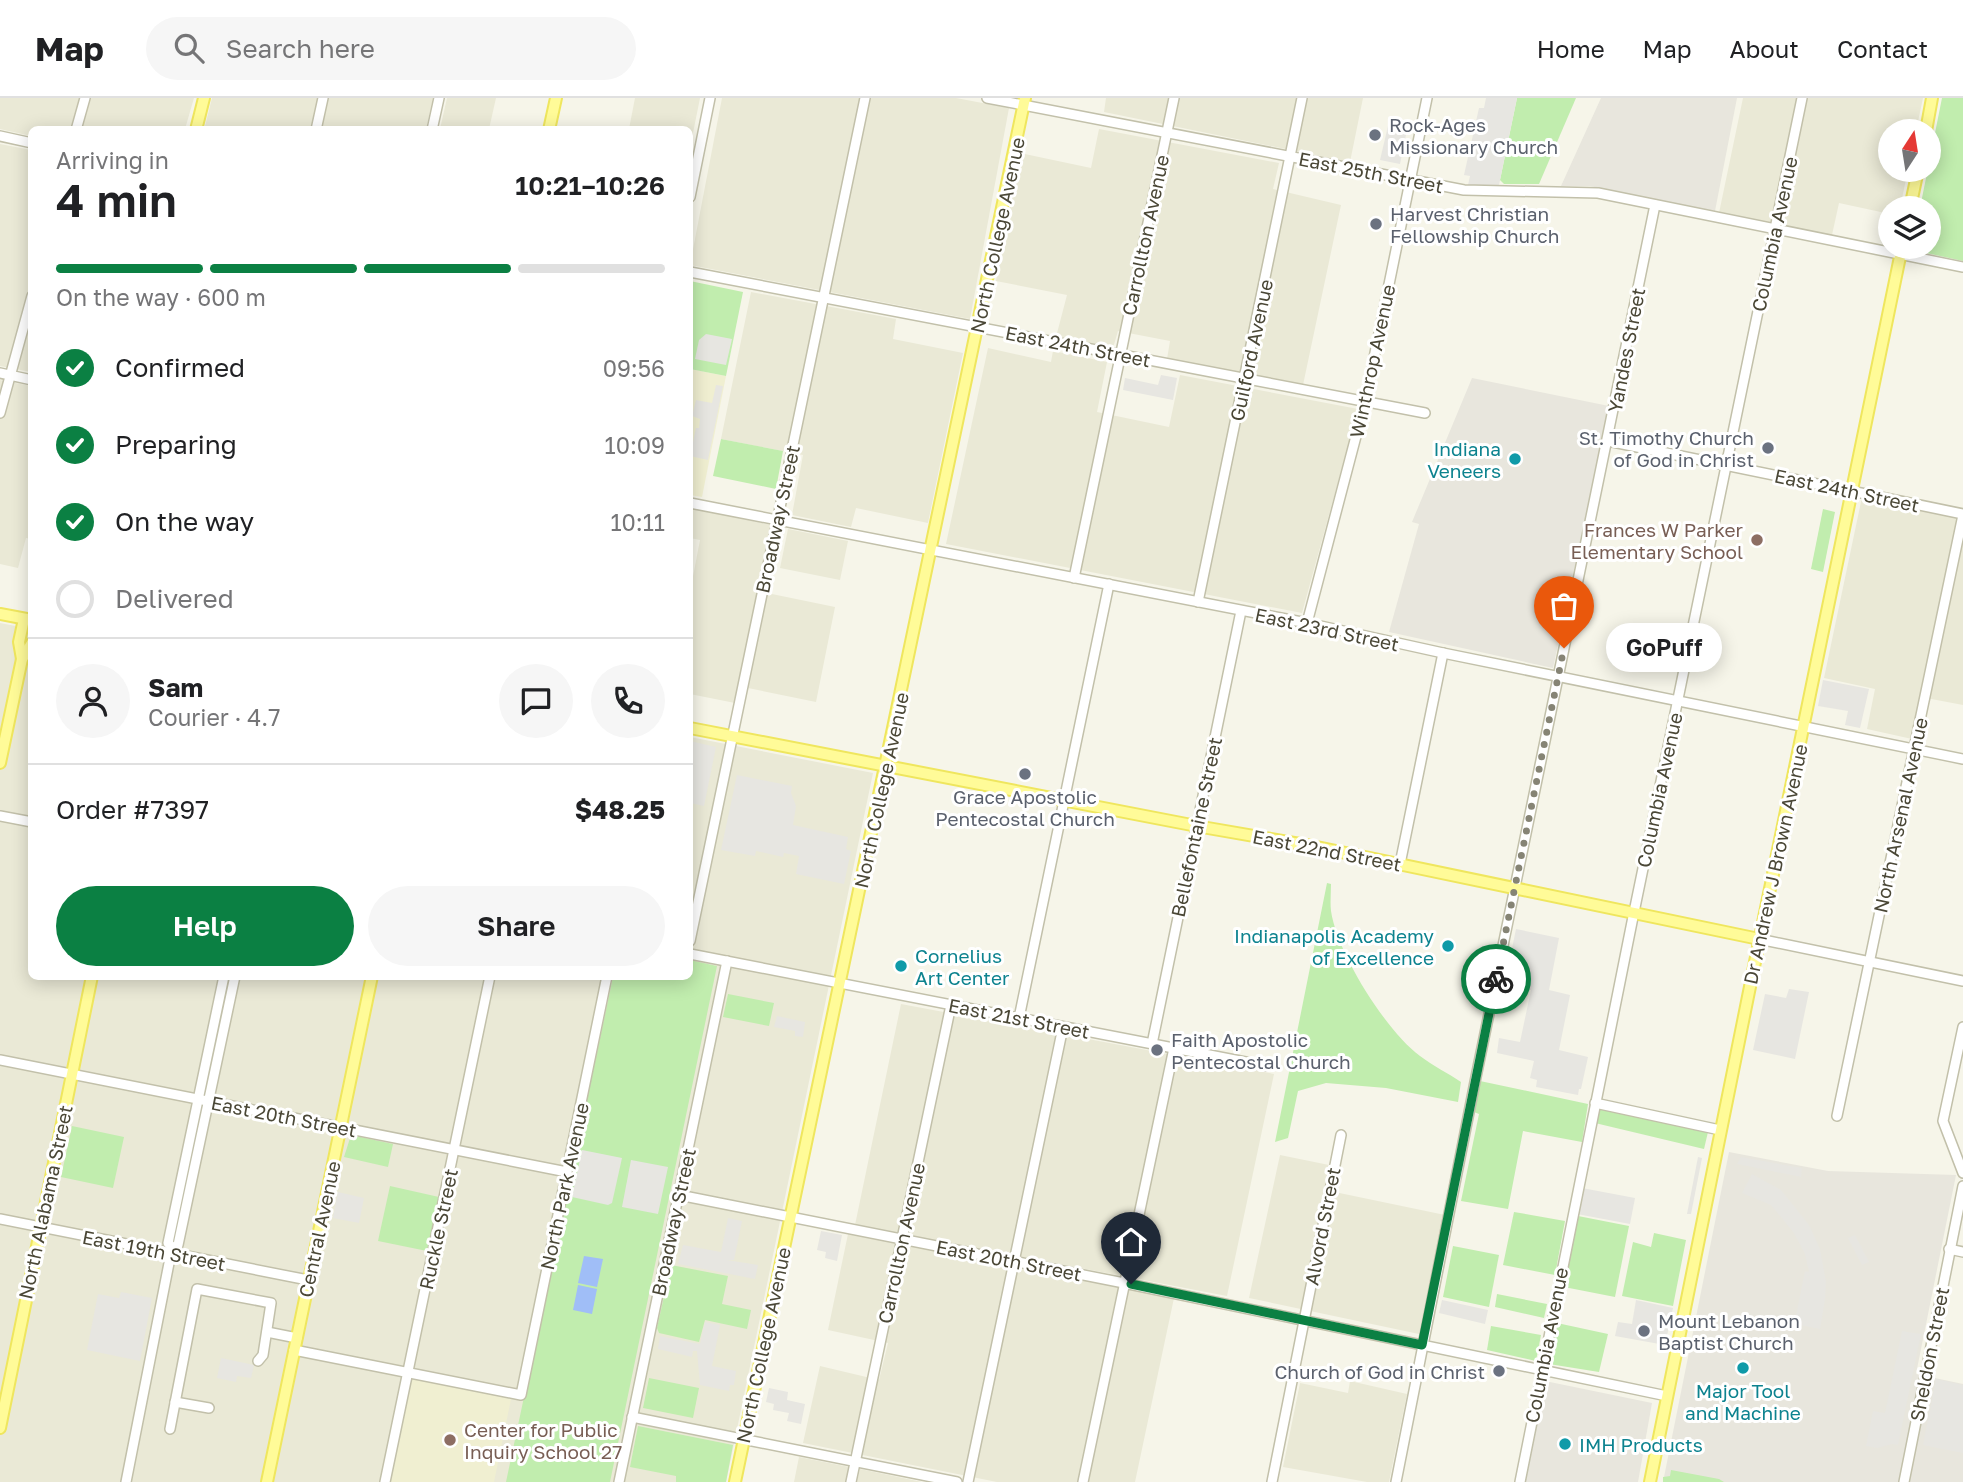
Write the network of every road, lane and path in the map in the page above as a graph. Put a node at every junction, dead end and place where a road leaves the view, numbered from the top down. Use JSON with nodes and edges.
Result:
{"nodes":[{"id":1,"x":85,"y":98,"type":"edge"},
{"id":2,"x":204,"y":98,"type":"edge"},
{"id":3,"x":323,"y":98,"type":"edge"},
{"id":4,"x":439,"y":98,"type":"edge"},
{"id":5,"x":556,"y":98,"type":"edge"},
{"id":6,"x":710,"y":98,"type":"edge"},
{"id":7,"x":865,"y":98,"type":"edge"},
{"id":8,"x":987,"y":98,"type":"edge"},
{"id":9,"x":1174,"y":98,"type":"edge"},
{"id":10,"x":1303,"y":98,"type":"edge"},
{"id":11,"x":1427,"y":98,"type":"edge"},
{"id":12,"x":1802,"y":98,"type":"edge"},
{"id":13,"x":1932,"y":98,"type":"edge"},
{"id":14,"x":1024,"y":101,"type":"edge"},
{"id":15,"x":1928,"y":119,"type":"edge"},
{"id":16,"x":77,"y":126,"type":"edge"},
{"id":17,"x":197,"y":126,"type":"edge"},
{"id":18,"x":317,"y":126,"type":"edge"},
{"id":19,"x":433,"y":126,"type":"edge"},
{"id":20,"x":550,"y":126,"type":"edge"},
{"id":21,"x":1167,"y":132,"type":"junction"},
{"id":22,"x":0,"y":136,"type":"edge"},
{"id":23,"x":28,"y":142,"type":"edge"},
{"id":24,"x":1291,"y":156,"type":"junction"},
{"id":25,"x":1411,"y":179,"type":"junction"},
{"id":26,"x":693,"y":182,"type":"edge"},
{"id":27,"x":1655,"y":205,"type":"junction"},
{"id":28,"x":1775,"y":228,"type":"junction"},
{"id":29,"x":1878,"y":246,"type":"edge"},
{"id":30,"x":1900,"y":259,"type":"edge"},
{"id":31,"x":1934,"y":259,"type":"edge"},
{"id":32,"x":1963,"y":267,"type":"edge"},
{"id":33,"x":693,"y":273,"type":"edge"},
{"id":34,"x":824,"y":298,"type":"junction"},
{"id":35,"x":28,"y":308,"type":"edge"},
{"id":36,"x":978,"y":327,"type":"junction"},
{"id":37,"x":1121,"y":354,"type":"junction"},
{"id":38,"x":5,"y":374,"type":"edge"},
{"id":39,"x":1245,"y":378,"type":"junction"},
{"id":40,"x":28,"y":379,"type":"edge"},
{"id":41,"x":1365,"y":402,"type":"junction"},
{"id":42,"x":0,"y":413,"type":"edge"},
{"id":43,"x":1424,"y":413,"type":"dead end"},
{"id":44,"x":1608,"y":441,"type":"junction"},
{"id":45,"x":1726,"y":465,"type":"junction"},
{"id":46,"x":1852,"y":491,"type":"junction"},
{"id":47,"x":693,"y":504,"type":"edge"},
{"id":48,"x":1963,"y":514,"type":"edge"},
{"id":49,"x":777,"y":520,"type":"junction"},
{"id":50,"x":931,"y":550,"type":"junction"},
{"id":51,"x":1074,"y":578,"type":"junction"},
{"id":52,"x":1109,"y":584,"type":"junction"},
{"id":53,"x":1198,"y":602,"type":"junction"},
{"id":54,"x":1241,"y":611,"type":"junction"},
{"id":55,"x":0,"y":614,"type":"edge"},
{"id":56,"x":28,"y":619,"type":"edge"},
{"id":57,"x":1307,"y":623,"type":"junction"},
{"id":58,"x":28,"y":649,"type":"edge"},
{"id":59,"x":1443,"y":653,"type":"junction"},
{"id":60,"x":22,"y":659,"type":"junction"},
{"id":61,"x":1559,"y":675,"type":"junction"},
{"id":62,"x":1678,"y":700,"type":"junction"},
{"id":63,"x":1803,"y":726,"type":"junction"},
{"id":64,"x":693,"y":729,"type":"edge"},
{"id":65,"x":732,"y":736,"type":"junction"},
{"id":66,"x":1915,"y":749,"type":"junction"},
{"id":67,"x":1963,"y":759,"type":"edge"},
{"id":68,"x":0,"y":763,"type":"edge"},
{"id":69,"x":886,"y":766,"type":"junction"},
{"id":70,"x":1065,"y":800,"type":"junction"},
{"id":71,"x":0,"y":816,"type":"edge"},
{"id":72,"x":28,"y":821,"type":"edge"},
{"id":73,"x":1196,"y":826,"type":"junction"},
{"id":74,"x":1400,"y":864,"type":"junction"},
{"id":75,"x":1515,"y":888,"type":"junction"},
{"id":76,"x":1634,"y":913,"type":"junction"},
{"id":77,"x":693,"y":926,"type":"edge"},
{"id":78,"x":1759,"y":939,"type":"junction"},
{"id":79,"x":693,"y":955,"type":"edge"},
{"id":80,"x":727,"y":961,"type":"junction"},
{"id":81,"x":1869,"y":961,"type":"junction"},
{"id":82,"x":91,"y":980,"type":"edge"},
{"id":83,"x":223,"y":980,"type":"edge"},
{"id":84,"x":234,"y":980,"type":"edge"},
{"id":85,"x":371,"y":980,"type":"edge"},
{"id":86,"x":490,"y":980,"type":"edge"},
{"id":87,"x":606,"y":980,"type":"edge"},
{"id":88,"x":1963,"y":981,"type":"edge"},
{"id":89,"x":840,"y":983,"type":"junction"},
{"id":90,"x":951,"y":1005,"type":"junction"},
{"id":91,"x":1019,"y":1018,"type":"junction"},
{"id":92,"x":1063,"y":1027,"type":"junction"},
{"id":93,"x":1963,"y":1027,"type":"edge"},
{"id":94,"x":1152,"y":1044,"type":"junction"},
{"id":95,"x":1174,"y":1048,"type":"junction"},
{"id":96,"x":0,"y":1060,"type":"edge"},
{"id":97,"x":1266,"y":1066,"type":"dead end"},
{"id":98,"x":72,"y":1074,"type":"junction"},
{"id":99,"x":198,"y":1099,"type":"junction"},
{"id":100,"x":209,"y":1101,"type":"junction"},
{"id":101,"x":1595,"y":1103,"type":"junction"},
{"id":102,"x":1837,"y":1116,"type":"dead end"},
{"id":103,"x":341,"y":1127,"type":"junction"},
{"id":104,"x":1720,"y":1130,"type":"junction"},
{"id":105,"x":1340,"y":1135,"type":"dead end"},
{"id":106,"x":454,"y":1150,"type":"junction"},
{"id":107,"x":567,"y":1172,"type":"junction"},
{"id":108,"x":1963,"y":1173,"type":"edge"},
{"id":109,"x":1963,"y":1186,"type":"edge"},
{"id":110,"x":679,"y":1195,"type":"junction"},
{"id":111,"x":790,"y":1217,"type":"junction"},
{"id":112,"x":0,"y":1219,"type":"edge"},
{"id":113,"x":40,"y":1227,"type":"junction"},
{"id":114,"x":902,"y":1239,"type":"junction"},
{"id":115,"x":1949,"y":1249,"type":"junction"},
{"id":116,"x":172,"y":1250,"type":"junction"},
{"id":117,"x":1963,"y":1252,"type":"edge"},
{"id":118,"x":1014,"y":1261,"type":"junction"},
{"id":119,"x":308,"y":1280,"type":"junction"},
{"id":120,"x":1124,"y":1283,"type":"junction"},
{"id":121,"x":1304,"y":1321,"type":"junction"},
{"id":122,"x":267,"y":1332,"type":"junction"},
{"id":123,"x":297,"y":1338,"type":"junction"},
{"id":124,"x":1422,"y":1345,"type":"junction"},
{"id":125,"x":294,"y":1350,"type":"junction"},
{"id":126,"x":258,"y":1361,"type":"dead end"},
{"id":127,"x":1541,"y":1370,"type":"junction"},
{"id":128,"x":407,"y":1373,"type":"junction"},
{"id":129,"x":1667,"y":1396,"type":"junction"},
{"id":130,"x":175,"y":1402,"type":"junction"},
{"id":131,"x":209,"y":1408,"type":"dead end"},
{"id":132,"x":632,"y":1417,"type":"junction"},
{"id":133,"x":0,"y":1428,"type":"edge"},
{"id":134,"x":170,"y":1429,"type":"dead end"},
{"id":135,"x":743,"y":1440,"type":"junction"},
{"id":136,"x":855,"y":1461,"type":"junction"},
{"id":137,"x":126,"y":1482,"type":"edge"},
{"id":138,"x":267,"y":1482,"type":"edge"},
{"id":139,"x":385,"y":1482,"type":"edge"},
{"id":140,"x":619,"y":1482,"type":"edge"},
{"id":141,"x":735,"y":1482,"type":"edge"},
{"id":142,"x":851,"y":1482,"type":"edge"},
{"id":143,"x":957,"y":1482,"type":"edge"},
{"id":144,"x":968,"y":1482,"type":"edge"},
{"id":145,"x":1083,"y":1482,"type":"edge"},
{"id":146,"x":1272,"y":1482,"type":"edge"},
{"id":147,"x":1396,"y":1482,"type":"edge"},
{"id":148,"x":1520,"y":1482,"type":"edge"},
{"id":149,"x":1650,"y":1482,"type":"edge"},
{"id":150,"x":1904,"y":1482,"type":"edge"}],
"edges":[{"from":1,"to":16,"type":"street"},
{"from":2,"to":17,"type":"main road"},
{"from":3,"to":18,"type":"street"},
{"from":4,"to":19,"type":"street"},
{"from":5,"to":20,"type":"main road"},
{"from":6,"to":26,"type":"street"},
{"from":7,"to":34,"type":"street","name":"Broadway Street"},
{"from":8,"to":14,"type":"street","name":"East 25th Street"},
{"from":9,"to":21,"type":"street","name":"Carrollton Avenue"},
{"from":10,"to":24,"type":"street","name":"Guilford Avenue"},
{"from":11,"to":25,"type":"street","name":"Winthrop Avenue"},
{"from":12,"to":28,"type":"street","name":"Columbia Avenue"},
{"from":13,"to":15,"type":"main road"},
{"from":14,"to":21,"type":"street","name":"East 25th Street"},
{"from":14,"to":36,"type":"main road","name":"North College Avenue"},
{"from":21,"to":24,"type":"street","name":"East 25th Street"},
{"from":21,"to":37,"type":"street","name":"Carrollton Avenue"},
{"from":22,"to":23,"type":"street"},
{"from":24,"to":25,"type":"street","name":"East 25th Street"},
{"from":24,"to":39,"type":"street","name":"Guilford Avenue"},
{"from":25,"to":27,"type":"street","name":"East 25th Street"},
{"from":25,"to":41,"type":"street","name":"Winthrop Avenue"},
{"from":27,"to":28,"type":"street","name":"East 25th Street"},
{"from":27,"to":44,"type":"street","name":"Yandes Street"},
{"from":28,"to":29,"type":"street","name":"East 25th Street"},
{"from":28,"to":45,"type":"street","name":"Columbia Avenue"},
{"from":30,"to":46,"type":"main road","name":"Dr Andrew J Brown Avenue"},
{"from":31,"to":32,"type":"street","name":"East 25th Street"},
{"from":33,"to":34,"type":"street","name":"East 24th Street"},
{"from":34,"to":36,"type":"street","name":"East 24th Street"},
{"from":34,"to":49,"type":"street","name":"Broadway Street"},
{"from":35,"to":38,"type":"street"},
{"from":36,"to":37,"type":"street","name":"East 24th Street"},
{"from":36,"to":50,"type":"main road","name":"North College Avenue"},
{"from":37,"to":39,"type":"street","name":"East 24th Street"},
{"from":37,"to":51,"type":"street","name":"Carrollton Avenue"},
{"from":38,"to":40,"type":"street"},
{"from":38,"to":42,"type":"street"},
{"from":39,"to":41,"type":"street","name":"East 24th Street"},
{"from":39,"to":53,"type":"street","name":"Guilford Avenue"},
{"from":41,"to":43,"type":"street","name":"East 24th Street"},
{"from":41,"to":57,"type":"street","name":"Winthrop Avenue"},
{"from":44,"to":45,"type":"street","name":"East 24th Street"},
{"from":44,"to":61,"type":"street","name":"Yandes Street"},
{"from":45,"to":46,"type":"street","name":"East 24th Street"},
{"from":45,"to":62,"type":"street","name":"Columbia Avenue"},
{"from":46,"to":48,"type":"street","name":"East 24th Street"},
{"from":46,"to":63,"type":"main road","name":"Dr Andrew J Brown Avenue"},
{"from":47,"to":49,"type":"street","name":"East 23rd Street"},
{"from":48,"to":66,"type":"street","name":"North Arsenal Avenue"},
{"from":49,"to":50,"type":"street","name":"East 23rd Street"},
{"from":49,"to":65,"type":"street","name":"Broadway Street"},
{"from":50,"to":51,"type":"street","name":"East 23rd Street"},
{"from":50,"to":69,"type":"main road","name":"North College Avenue"},
{"from":51,"to":52,"type":"street","name":"East 23rd Street"},
{"from":52,"to":53,"type":"street","name":"East 23rd Street"},
{"from":52,"to":70,"type":"street"},
{"from":53,"to":54,"type":"street","name":"East 23rd Street"},
{"from":54,"to":57,"type":"street","name":"East 23rd Street"},
{"from":54,"to":73,"type":"street","name":"Bellefontaine Street"},
{"from":55,"to":56,"type":"main road"},
{"from":56,"to":60,"type":"main road"},
{"from":57,"to":59,"type":"street","name":"East 23rd Street"},
{"from":58,"to":60,"type":"main road"},
{"from":59,"to":61,"type":"street","name":"East 23rd Street"},
{"from":59,"to":74,"type":"street"},
{"from":60,"to":68,"type":"main road"},
{"from":61,"to":62,"type":"street","name":"East 23rd Street"},
{"from":61,"to":75,"type":"street","name":"Yandes Street"},
{"from":62,"to":63,"type":"street","name":"East 23rd Street"},
{"from":62,"to":76,"type":"street","name":"Columbia Avenue"},
{"from":63,"to":66,"type":"street","name":"East 23rd Street"},
{"from":63,"to":78,"type":"main road","name":"Dr Andrew J Brown Avenue"},
{"from":64,"to":65,"type":"main road","name":"East 22nd Street"},
{"from":65,"to":69,"type":"main road","name":"East 22nd Street"},
{"from":65,"to":77,"type":"street","name":"Broadway Street"},
{"from":66,"to":67,"type":"street","name":"East 23rd Street"},
{"from":66,"to":81,"type":"street","name":"North Arsenal Avenue"},
{"from":69,"to":70,"type":"main road","name":"East 22nd Street"},
{"from":69,"to":89,"type":"main road","name":"North College Avenue"},
{"from":70,"to":73,"type":"main road","name":"East 22nd Street"},
{"from":70,"to":91,"type":"street"},
{"from":71,"to":72,"type":"street"},
{"from":73,"to":74,"type":"main road","name":"East 22nd Street"},
{"from":73,"to":94,"type":"street","name":"Bellefontaine Street"},
{"from":74,"to":75,"type":"main road","name":"East 22nd Street"},
{"from":75,"to":76,"type":"main road","name":"East 22nd Street"},
{"from":75,"to":124,"type":"street","name":"Yandes Street"},
{"from":76,"to":78,"type":"main road","name":"East 22nd Street"},
{"from":76,"to":101,"type":"street","name":"Columbia Avenue"},
{"from":78,"to":81,"type":"street","name":"East 22nd Street"},
{"from":78,"to":104,"type":"main road","name":"Dr Andrew J Brown Avenue"},
{"from":79,"to":80,"type":"street","name":"East 21st Street"},
{"from":80,"to":89,"type":"street","name":"East 21st Street"},
{"from":80,"to":110,"type":"street","name":"Broadway Street"},
{"from":81,"to":88,"type":"street","name":"East 22nd Street"},
{"from":81,"to":102,"type":"street","name":"North Arsenal Avenue"},
{"from":82,"to":98,"type":"main road","name":"North Alabama Street"},
{"from":83,"to":99,"type":"street"},
{"from":84,"to":100,"type":"street"},
{"from":85,"to":103,"type":"main road","name":"Central Avenue"},
{"from":86,"to":106,"type":"street","name":"Ruckle Street"},
{"from":87,"to":107,"type":"street","name":"North Park Avenue"},
{"from":89,"to":90,"type":"street","name":"East 21st Street"},
{"from":89,"to":111,"type":"main road","name":"North College Avenue"},
{"from":90,"to":91,"type":"street","name":"East 21st Street"},
{"from":90,"to":114,"type":"street","name":"Carrollton Avenue"},
{"from":91,"to":92,"type":"street","name":"East 21st Street"},
{"from":92,"to":94,"type":"street","name":"East 21st Street"},
{"from":92,"to":118,"type":"street"},
{"from":93,"to":108,"type":"street"},
{"from":94,"to":95,"type":"street","name":"East 21st Street"},
{"from":95,"to":97,"type":"street","name":"East 21st Street"},
{"from":95,"to":120,"type":"street"},
{"from":96,"to":98,"type":"street","name":"East 20th Street"},
{"from":98,"to":99,"type":"street","name":"East 20th Street"},
{"from":98,"to":113,"type":"main road","name":"North Alabama Street"},
{"from":99,"to":100,"type":"street","name":"East 20th Street"},
{"from":99,"to":116,"type":"street"},
{"from":100,"to":103,"type":"street","name":"East 20th Street"},
{"from":100,"to":116,"type":"street"},
{"from":101,"to":104,"type":"street"},
{"from":101,"to":127,"type":"street","name":"Columbia Avenue"},
{"from":103,"to":106,"type":"street","name":"East 20th Street"},
{"from":103,"to":119,"type":"main road","name":"Central Avenue"},
{"from":104,"to":129,"type":"main road","name":"Dr Andrew J Brown Avenue"},
{"from":105,"to":121,"type":"street","name":"Alvord Street"},
{"from":106,"to":107,"type":"street","name":"East 20th Street"},
{"from":106,"to":128,"type":"street","name":"Ruckle Street"},
{"from":107,"to":128,"type":"street","name":"North Park Avenue"},
{"from":109,"to":115,"type":"street","name":"Sheldon Street"},
{"from":110,"to":111,"type":"street","name":"East 20th Street"},
{"from":110,"to":132,"type":"street","name":"Broadway Street"},
{"from":111,"to":114,"type":"street","name":"East 20th Street"},
{"from":111,"to":135,"type":"main road","name":"North College Avenue"},
{"from":112,"to":113,"type":"street","name":"East 19th Street"},
{"from":113,"to":116,"type":"street","name":"East 19th Street"},
{"from":113,"to":133,"type":"main road","name":"North Alabama Street"},
{"from":114,"to":118,"type":"street","name":"East 20th Street"},
{"from":114,"to":136,"type":"street","name":"Carrollton Avenue"},
{"from":115,"to":117,"type":"street"},
{"from":115,"to":150,"type":"street","name":"Sheldon Street"},
{"from":116,"to":119,"type":"street","name":"East 19th Street"},
{"from":116,"to":137,"type":"street"},
{"from":118,"to":120,"type":"street","name":"East 20th Street"},
{"from":118,"to":144,"type":"street"},
{"from":119,"to":123,"type":"main road","name":"Central Avenue"},
{"from":120,"to":121,"type":"street","name":"East 20th Street"},
{"from":120,"to":145,"type":"street"},
{"from":121,"to":124,"type":"street","name":"East 20th Street"},
{"from":121,"to":146,"type":"street","name":"Alvord Street"},
{"from":122,"to":123,"type":"street"},
{"from":122,"to":126,"type":"street"},
{"from":122,"to":130,"type":"street"},
{"from":123,"to":125,"type":"main road","name":"Central Avenue"},
{"from":124,"to":127,"type":"street","name":"East 20th Street"},
{"from":124,"to":147,"type":"street","name":"Yandes Street"},
{"from":125,"to":128,"type":"street"},
{"from":125,"to":138,"type":"main road","name":"Central Avenue"},
{"from":127,"to":129,"type":"street","name":"East 20th Street"},
{"from":127,"to":148,"type":"street","name":"Columbia Avenue"},
{"from":128,"to":139,"type":"street","name":"Ruckle Street"},
{"from":129,"to":149,"type":"main road","name":"Dr Andrew J Brown Avenue"},
{"from":130,"to":131,"type":"street"},
{"from":130,"to":134,"type":"street"},
{"from":132,"to":135,"type":"street"},
{"from":132,"to":140,"type":"street","name":"Broadway Street"},
{"from":135,"to":136,"type":"street"},
{"from":135,"to":141,"type":"main road","name":"North College Avenue"},
{"from":136,"to":142,"type":"street","name":"Carrollton Avenue"},
{"from":136,"to":143,"type":"street"}]}
